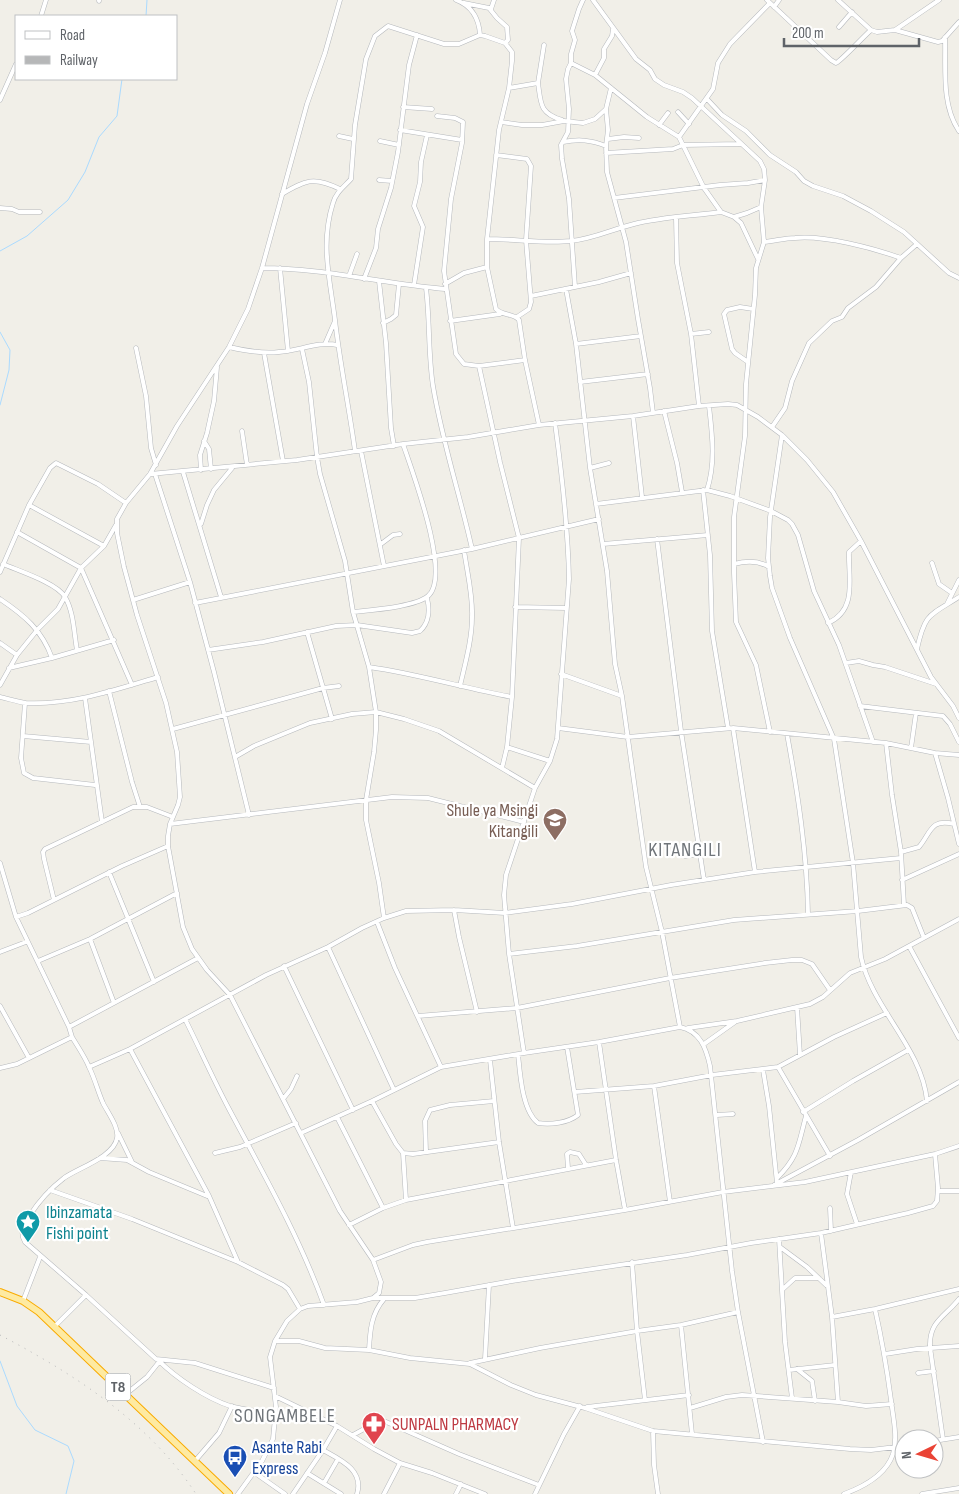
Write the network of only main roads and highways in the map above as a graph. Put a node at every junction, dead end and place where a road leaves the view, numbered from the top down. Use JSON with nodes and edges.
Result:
{"nodes":[{"id":1,"x":0,"y":1292,"type":"edge"},
{"id":2,"x":228,"y":1494,"type":"edge"}],
"edges":[{"from":1,"to":2,"type":"highway","number":"T8"}]}
